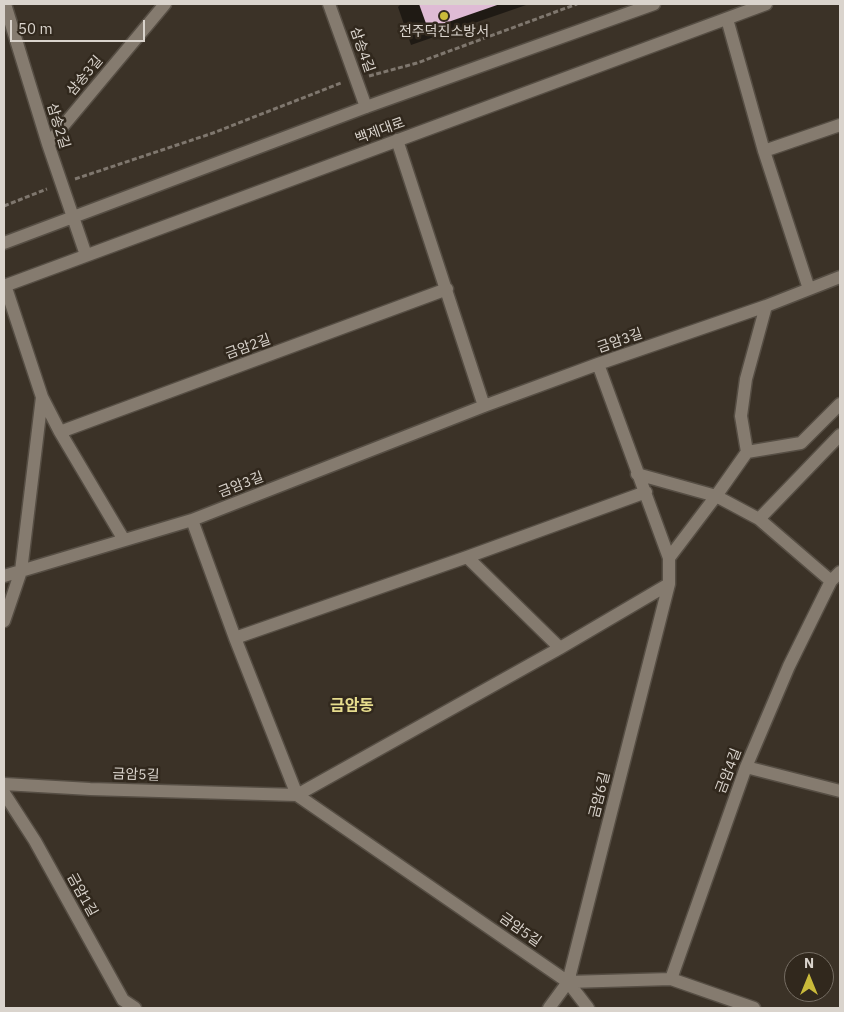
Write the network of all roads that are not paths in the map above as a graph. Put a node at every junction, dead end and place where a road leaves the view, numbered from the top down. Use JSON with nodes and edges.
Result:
{"nodes":[{"id":1,"x":5,"y":4,"type":"edge"},
{"id":2,"x":165,"y":4,"type":"edge"},
{"id":3,"x":329,"y":4,"type":"edge"},
{"id":4,"x":654,"y":4,"type":"edge"},
{"id":5,"x":766,"y":4,"type":"edge"},
{"id":6,"x":727,"y":19,"type":"junction"},
{"id":7,"x":366,"y":107,"type":"junction"},
{"id":8,"x":840,"y":125,"type":"edge"},
{"id":9,"x":397,"y":140,"type":"junction"},
{"id":10,"x":48,"y":144,"type":"junction"},
{"id":11,"x":764,"y":151,"type":"junction"},
{"id":12,"x":72,"y":217,"type":"junction"},
{"id":13,"x":4,"y":243,"type":"edge"},
{"id":14,"x":86,"y":255,"type":"junction"},
{"id":15,"x":840,"y":277,"type":"edge"},
{"id":16,"x":4,"y":286,"type":"edge"},
{"id":17,"x":809,"y":288,"type":"junction"},
{"id":18,"x":446,"y":289,"type":"junction"},
{"id":19,"x":766,"y":306,"type":"junction"},
{"id":20,"x":598,"y":364,"type":"junction"},
{"id":21,"x":42,"y":397,"type":"junction"},
{"id":22,"x":840,"y":404,"type":"edge"},
{"id":23,"x":484,"y":406,"type":"junction"},
{"id":24,"x":60,"y":432,"type":"junction"},
{"id":25,"x":840,"y":435,"type":"edge"},
{"id":26,"x":747,"y":452,"type":"junction"},
{"id":27,"x":638,"y":474,"type":"junction"},
{"id":28,"x":646,"y":492,"type":"junction"},
{"id":29,"x":716,"y":496,"type":"junction"},
{"id":30,"x":759,"y":519,"type":"junction"},
{"id":31,"x":192,"y":520,"type":"junction"},
{"id":32,"x":124,"y":540,"type":"junction"},
{"id":33,"x":467,"y":557,"type":"junction"},
{"id":34,"x":669,"y":558,"type":"junction"},
{"id":35,"x":21,"y":571,"type":"junction"},
{"id":36,"x":4,"y":576,"type":"edge"},
{"id":37,"x":836,"y":576,"type":"edge"},
{"id":38,"x":669,"y":584,"type":"junction"},
{"id":39,"x":4,"y":621,"type":"edge"},
{"id":40,"x":235,"y":638,"type":"junction"},
{"id":41,"x":560,"y":648,"type":"junction"},
{"id":42,"x":746,"y":766,"type":"junction"},
{"id":43,"x":4,"y":784,"type":"edge"},
{"id":44,"x":840,"y":791,"type":"edge"},
{"id":45,"x":4,"y":793,"type":"edge"},
{"id":46,"x":297,"y":795,"type":"junction"},
{"id":47,"x":671,"y":979,"type":"junction"},
{"id":48,"x":568,"y":982,"type":"junction"},
{"id":49,"x":135,"y":1008,"type":"edge"},
{"id":50,"x":549,"y":1008,"type":"edge"},
{"id":51,"x":588,"y":1008,"type":"edge"},
{"id":52,"x":754,"y":1008,"type":"edge"}],
"edges":[{"from":1,"to":10,"type":"street","name":"삼송2길"},
{"from":2,"to":10,"type":"street","name":"삼송3길"},
{"from":3,"to":7,"type":"street","name":"삼송4길"},
{"from":4,"to":7,"type":"street","name":"백제대로"},
{"from":5,"to":6,"type":"street","name":"백제대로"},
{"from":6,"to":9,"type":"street","name":"백제대로"},
{"from":6,"to":11,"type":"street"},
{"from":7,"to":12,"type":"street","name":"백제대로"},
{"from":8,"to":11,"type":"street"},
{"from":9,"to":14,"type":"street","name":"백제대로"},
{"from":9,"to":18,"type":"street"},
{"from":10,"to":12,"type":"street","name":"삼송2길"},
{"from":11,"to":17,"type":"street"},
{"from":12,"to":13,"type":"street","name":"백제대로"},
{"from":12,"to":14,"type":"street","name":"삼송2길"},
{"from":14,"to":16,"type":"street","name":"백제대로"},
{"from":15,"to":17,"type":"street","name":"금암3길"},
{"from":16,"to":21,"type":"street"},
{"from":17,"to":19,"type":"street","name":"금암3길"},
{"from":18,"to":23,"type":"street"},
{"from":18,"to":24,"type":"street","name":"금암2길"},
{"from":19,"to":20,"type":"street","name":"금암3길"},
{"from":19,"to":26,"type":"street"},
{"from":20,"to":23,"type":"street","name":"금암3길"},
{"from":20,"to":27,"type":"street","name":"금암6길"},
{"from":21,"to":24,"type":"street"},
{"from":21,"to":35,"type":"street"},
{"from":22,"to":26,"type":"street"},
{"from":23,"to":31,"type":"street","name":"금암3길"},
{"from":24,"to":32,"type":"street"},
{"from":25,"to":30,"type":"street"},
{"from":26,"to":29,"type":"street"},
{"from":27,"to":28,"type":"street","name":"금암6길"},
{"from":27,"to":29,"type":"street"},
{"from":28,"to":33,"type":"street"},
{"from":28,"to":34,"type":"street","name":"금암6길"},
{"from":29,"to":30,"type":"street","name":"금암4길"},
{"from":29,"to":34,"type":"street"},
{"from":30,"to":37,"type":"street","name":"금암4길"},
{"from":31,"to":32,"type":"street","name":"금암3길"},
{"from":31,"to":40,"type":"street"},
{"from":32,"to":35,"type":"street","name":"금암3길"},
{"from":33,"to":40,"type":"street"},
{"from":33,"to":41,"type":"street"},
{"from":34,"to":38,"type":"street","name":"금암6길"},
{"from":35,"to":36,"type":"street","name":"금암3길"},
{"from":35,"to":39,"type":"street"},
{"from":37,"to":42,"type":"street","name":"금암4길"},
{"from":38,"to":41,"type":"street"},
{"from":38,"to":48,"type":"street","name":"금암6길"},
{"from":40,"to":46,"type":"street"},
{"from":41,"to":46,"type":"street"},
{"from":42,"to":44,"type":"street"},
{"from":42,"to":47,"type":"street","name":"금암4길"},
{"from":43,"to":46,"type":"street","name":"금암5길"},
{"from":45,"to":49,"type":"street","name":"금암1길"},
{"from":46,"to":48,"type":"street","name":"금암5길"},
{"from":47,"to":48,"type":"street"},
{"from":47,"to":52,"type":"street"},
{"from":48,"to":50,"type":"street","name":"금암6길"},
{"from":48,"to":51,"type":"street","name":"금암5길"}]}
